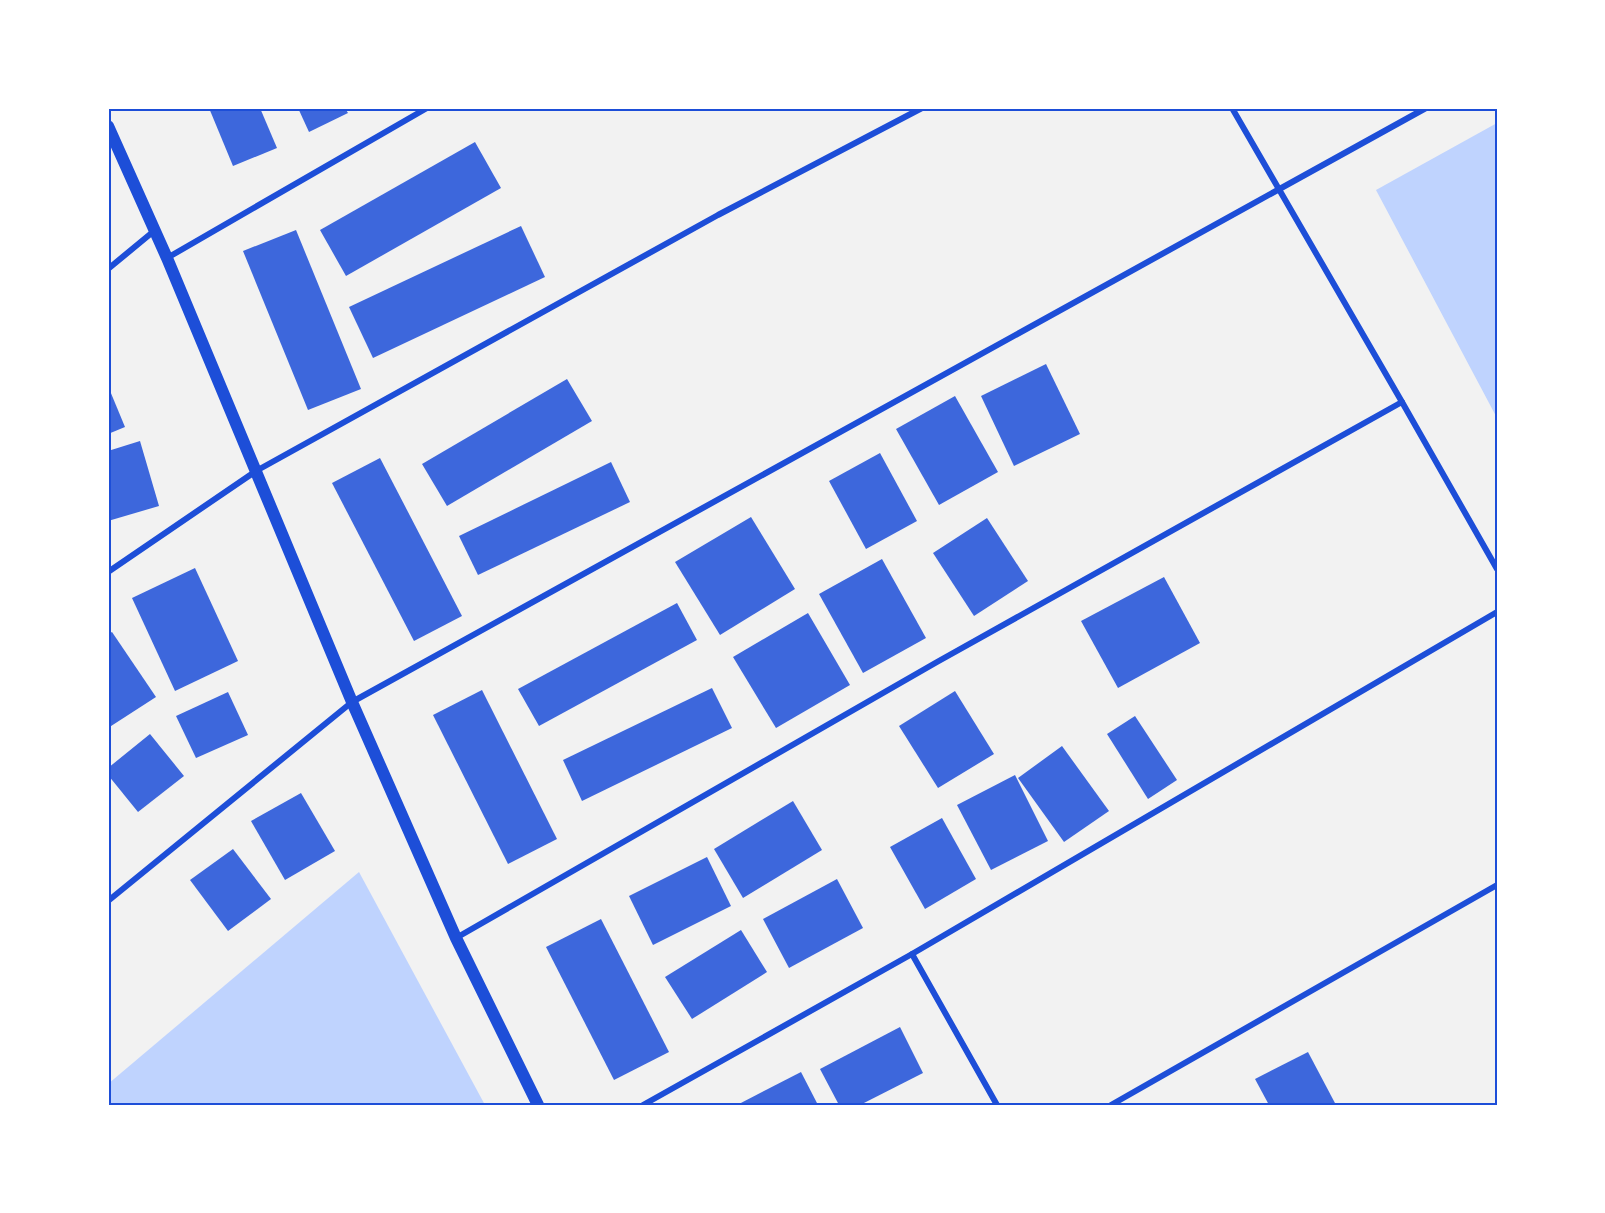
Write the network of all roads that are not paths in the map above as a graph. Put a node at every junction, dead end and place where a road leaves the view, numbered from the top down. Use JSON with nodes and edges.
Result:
{"nodes":[{"id":1,"x":428,"y":108,"type":"edge"},
{"id":2,"x":922,"y":108,"type":"edge"},
{"id":3,"x":1232,"y":108,"type":"edge"},
{"id":4,"x":1425,"y":108,"type":"edge"},
{"id":5,"x":108,"y":126,"type":"edge"},
{"id":6,"x":1278,"y":189,"type":"junction"},
{"id":7,"x":154,"y":231,"type":"junction"},
{"id":8,"x":167,"y":258,"type":"junction"},
{"id":9,"x":108,"y":269,"type":"edge"},
{"id":10,"x":1402,"y":402,"type":"junction"},
{"id":11,"x":256,"y":471,"type":"junction"},
{"id":12,"x":1497,"y":569,"type":"edge"},
{"id":13,"x":108,"y":572,"type":"edge"},
{"id":14,"x":1497,"y":612,"type":"edge"},
{"id":15,"x":352,"y":702,"type":"junction"},
{"id":16,"x":1497,"y":885,"type":"edge"},
{"id":17,"x":108,"y":901,"type":"edge"},
{"id":18,"x":456,"y":938,"type":"junction"},
{"id":19,"x":912,"y":954,"type":"junction"},
{"id":20,"x":538,"y":1105,"type":"edge"},
{"id":21,"x":643,"y":1105,"type":"edge"},
{"id":22,"x":997,"y":1105,"type":"edge"},
{"id":23,"x":1111,"y":1105,"type":"edge"}],
"edges":[{"from":1,"to":8,"type":"street"},
{"from":2,"to":11,"type":"street"},
{"from":3,"to":6,"type":"street"},
{"from":4,"to":6,"type":"street"},
{"from":5,"to":7,"type":"main road"},
{"from":6,"to":10,"type":"street"},
{"from":6,"to":15,"type":"street"},
{"from":7,"to":8,"type":"main road"},
{"from":7,"to":9,"type":"street"},
{"from":8,"to":11,"type":"main road"},
{"from":10,"to":12,"type":"street"},
{"from":10,"to":18,"type":"street"},
{"from":11,"to":13,"type":"street"},
{"from":11,"to":15,"type":"main road"},
{"from":14,"to":19,"type":"street"},
{"from":15,"to":17,"type":"street"},
{"from":15,"to":18,"type":"main road"},
{"from":16,"to":23,"type":"street"},
{"from":18,"to":20,"type":"main road"},
{"from":19,"to":21,"type":"street"},
{"from":19,"to":22,"type":"street"}]}
